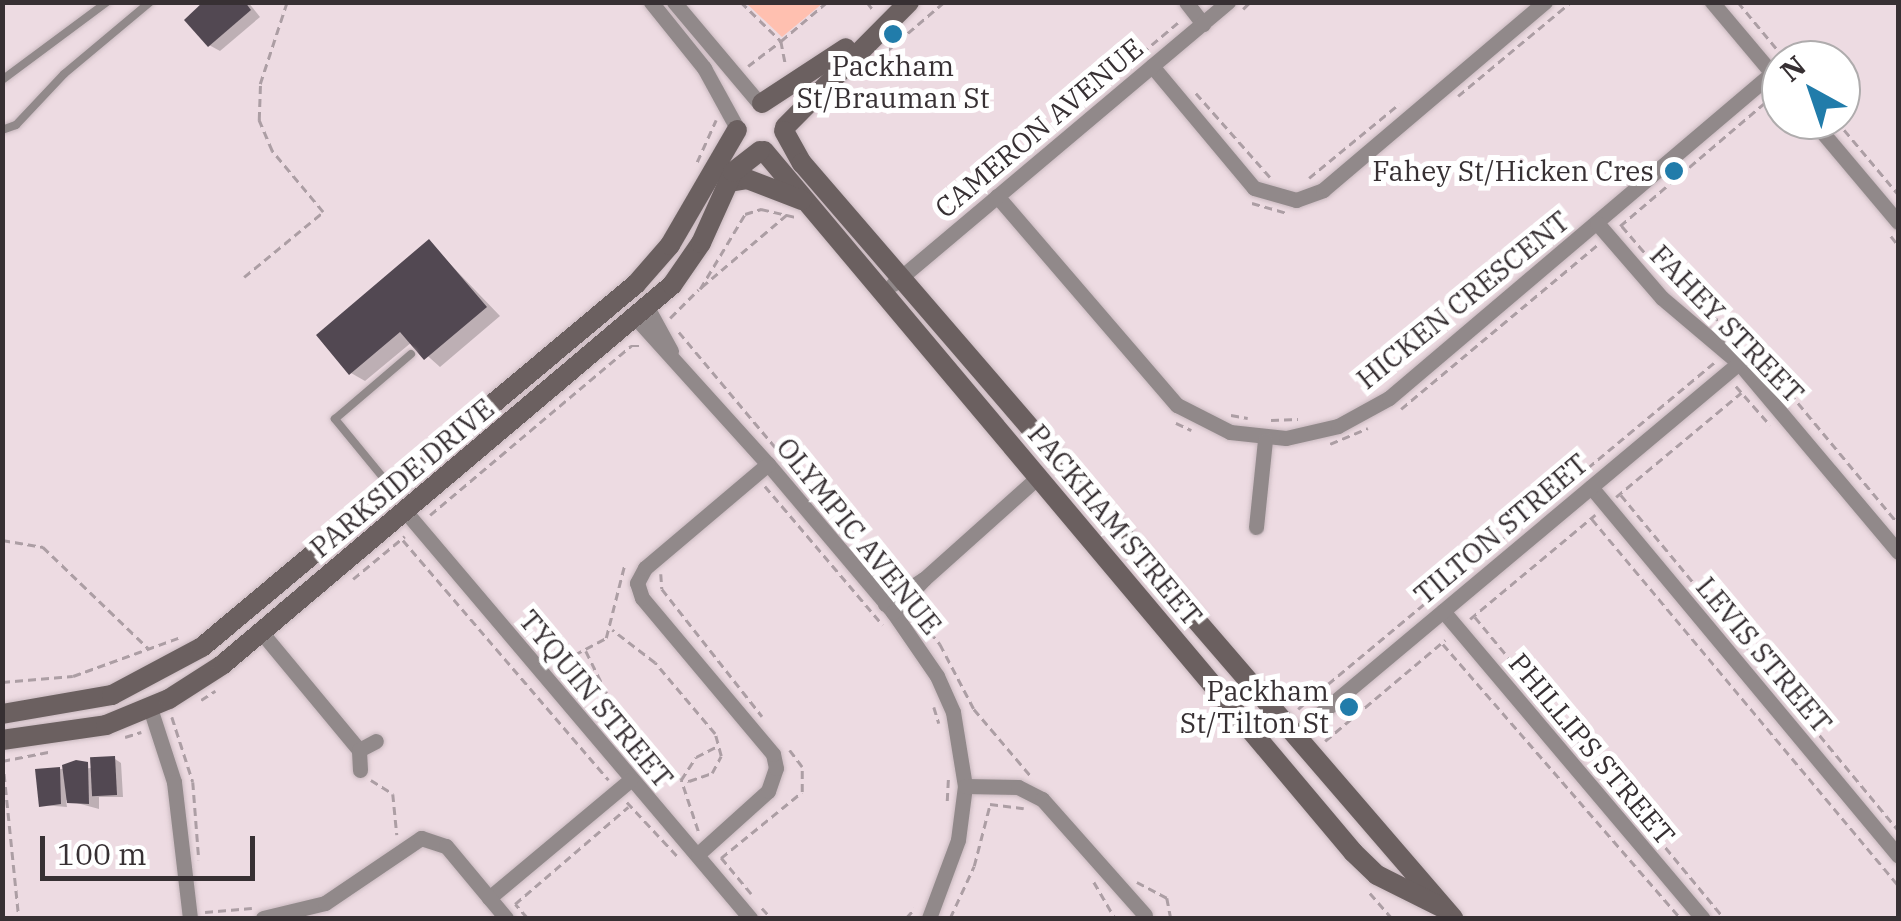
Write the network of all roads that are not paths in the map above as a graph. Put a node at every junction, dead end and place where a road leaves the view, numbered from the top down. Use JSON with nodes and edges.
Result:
{"nodes":[{"id":1,"x":107,"y":2,"type":"edge"},
{"id":2,"x":150,"y":2,"type":"edge"},
{"id":3,"x":651,"y":2,"type":"edge"},
{"id":4,"x":674,"y":2,"type":"edge"},
{"id":5,"x":1186,"y":2,"type":"edge"},
{"id":6,"x":1228,"y":2,"type":"edge"},
{"id":7,"x":1545,"y":2,"type":"edge"},
{"id":8,"x":1712,"y":2,"type":"edge"},
{"id":9,"x":907,"y":4,"type":"edge"},
{"id":10,"x":1203,"y":24,"type":"junction"},
{"id":11,"x":838,"y":61,"type":"junction"},
{"id":12,"x":1152,"y":66,"type":"junction"},
{"id":13,"x":1761,"y":66,"type":"edge"},
{"id":14,"x":2,"y":80,"type":"edge"},
{"id":15,"x":1761,"y":96,"type":"edge"},
{"id":16,"x":760,"y":103,"type":"junction"},
{"id":17,"x":737,"y":129,"type":"junction"},
{"id":18,"x":785,"y":129,"type":"junction"},
{"id":19,"x":2,"y":130,"type":"edge"},
{"id":20,"x":1829,"y":140,"type":"edge"},
{"id":21,"x":762,"y":151,"type":"junction"},
{"id":22,"x":728,"y":182,"type":"junction"},
{"id":23,"x":996,"y":196,"type":"junction"},
{"id":24,"x":811,"y":207,"type":"junction"},
{"id":25,"x":1898,"y":222,"type":"edge"},
{"id":26,"x":1602,"y":229,"type":"junction"},
{"id":27,"x":902,"y":276,"type":"junction"},
{"id":28,"x":882,"y":293,"type":"junction"},
{"id":29,"x":625,"y":294,"type":"junction"},
{"id":30,"x":641,"y":312,"type":"junction"},
{"id":31,"x":411,"y":354,"type":"dead end"},
{"id":32,"x":1739,"y":363,"type":"junction"},
{"id":33,"x":1265,"y":440,"type":"junction"},
{"id":34,"x":1061,"y":466,"type":"junction"},
{"id":35,"x":761,"y":469,"type":"junction"},
{"id":36,"x":1042,"y":481,"type":"junction"},
{"id":37,"x":1591,"y":487,"type":"junction"},
{"id":38,"x":391,"y":491,"type":"junction"},
{"id":39,"x":405,"y":511,"type":"junction"},
{"id":40,"x":1256,"y":528,"type":"dead end"},
{"id":41,"x":322,"y":550,"type":"junction"},
{"id":42,"x":1898,"y":552,"type":"edge"},
{"id":43,"x":337,"y":569,"type":"junction"},
{"id":44,"x":889,"y":608,"type":"junction"},
{"id":45,"x":1443,"y":611,"type":"junction"},
{"id":46,"x":262,"y":633,"type":"junction"},
{"id":47,"x":138,"y":685,"type":"junction"},
{"id":48,"x":150,"y":708,"type":"junction"},
{"id":49,"x":2,"y":714,"type":"edge"},
{"id":50,"x":1302,"y":729,"type":"junction"},
{"id":51,"x":2,"y":740,"type":"edge"},
{"id":52,"x":376,"y":741,"type":"dead end"},
{"id":53,"x":359,"y":750,"type":"junction"},
{"id":54,"x":1273,"y":754,"type":"junction"},
{"id":55,"x":360,"y":774,"type":"road end"},
{"id":56,"x":624,"y":785,"type":"junction"},
{"id":57,"x":964,"y":786,"type":"junction"},
{"id":58,"x":697,"y":853,"type":"junction"},
{"id":59,"x":1898,"y":856,"type":"edge"},
{"id":60,"x":940,"y":892,"type":"junction"},
{"id":61,"x":490,"y":898,"type":"junction"},
{"id":62,"x":918,"y":912,"type":"edge"},
{"id":63,"x":1449,"y":914,"type":"edge"},
{"id":64,"x":1146,"y":915,"type":"dead end"},
{"id":65,"x":190,"y":918,"type":"edge"},
{"id":66,"x":263,"y":918,"type":"edge"},
{"id":67,"x":506,"y":918,"type":"edge"},
{"id":68,"x":750,"y":918,"type":"edge"},
{"id":69,"x":930,"y":918,"type":"edge"},
{"id":70,"x":1702,"y":918,"type":"edge"}],
"edges":[{"from":1,"to":14,"type":"lane"},
{"from":2,"to":19,"type":"lane"},
{"from":3,"to":17,"type":"street"},
{"from":4,"to":16,"type":"street"},
{"from":5,"to":10,"type":"street"},
{"from":6,"to":10,"type":"street","name":"CAMERON AVENUE"},
{"from":7,"to":12,"type":"street"},
{"from":8,"to":13,"type":"street"},
{"from":9,"to":11,"type":"street"},
{"from":10,"to":12,"type":"street","name":"CAMERON AVENUE"},
{"from":11,"to":16,"type":"street"},
{"from":11,"to":18,"type":"street"},
{"from":12,"to":23,"type":"street","name":"CAMERON AVENUE"},
{"from":15,"to":26,"type":"street","name":"HICKEN CRESCENT"},
{"from":16,"to":17,"type":"street"},
{"from":16,"to":18,"type":"street"},
{"from":17,"to":21,"type":"street"},
{"from":17,"to":29,"type":"street","name":"PARKSIDE DRIVE"},
{"from":18,"to":21,"type":"street"},
{"from":18,"to":27,"type":"street","name":"PACKHAM STREET"},
{"from":20,"to":25,"type":"street"},
{"from":21,"to":22,"type":"street","name":"PARKSIDE DRIVE"},
{"from":21,"to":24,"type":"street","name":"PACKHAM STREET"},
{"from":22,"to":24,"type":"street"},
{"from":22,"to":30,"type":"street","name":"PARKSIDE DRIVE"},
{"from":23,"to":27,"type":"street","name":"CAMERON AVENUE"},
{"from":23,"to":33,"type":"street","name":"HICKEN CRESCENT"},
{"from":24,"to":28,"type":"street","name":"PACKHAM STREET"},
{"from":26,"to":32,"type":"street","name":"FAHEY STREET"},
{"from":26,"to":33,"type":"street","name":"HICKEN CRESCENT"},
{"from":27,"to":28,"type":"street","name":"CAMERON AVENUE"},
{"from":27,"to":34,"type":"street","name":"PACKHAM STREET"},
{"from":28,"to":36,"type":"street","name":"PACKHAM STREET"},
{"from":29,"to":30,"type":"street"},
{"from":29,"to":38,"type":"street","name":"PARKSIDE DRIVE"},
{"from":30,"to":35,"type":"street","name":"OLYMPIC AVENUE"},
{"from":30,"to":39,"type":"street","name":"PARKSIDE DRIVE"},
{"from":31,"to":38,"type":"lane"},
{"from":32,"to":37,"type":"street","name":"TILTON STREET"},
{"from":32,"to":42,"type":"street","name":"FAHEY STREET"},
{"from":33,"to":40,"type":"street"},
{"from":34,"to":36,"type":"street"},
{"from":34,"to":50,"type":"street","name":"PACKHAM STREET"},
{"from":35,"to":44,"type":"street","name":"OLYMPIC AVENUE"},
{"from":35,"to":58,"type":"street"},
{"from":36,"to":44,"type":"street"},
{"from":36,"to":54,"type":"street","name":"PACKHAM STREET"},
{"from":37,"to":45,"type":"street","name":"TILTON STREET"},
{"from":37,"to":59,"type":"street","name":"LEVIS STREET"},
{"from":38,"to":39,"type":"street"},
{"from":38,"to":41,"type":"street","name":"PARKSIDE DRIVE"},
{"from":39,"to":43,"type":"street","name":"PARKSIDE DRIVE"},
{"from":39,"to":56,"type":"street","name":"TYQUIN STREET"},
{"from":41,"to":43,"type":"street"},
{"from":41,"to":47,"type":"street","name":"PARKSIDE DRIVE"},
{"from":43,"to":46,"type":"street","name":"PARKSIDE DRIVE"},
{"from":44,"to":57,"type":"street","name":"OLYMPIC AVENUE"},
{"from":45,"to":50,"type":"street","name":"TILTON STREET"},
{"from":45,"to":70,"type":"street","name":"PHILLIPS STREET"},
{"from":46,"to":48,"type":"street","name":"PARKSIDE DRIVE"},
{"from":46,"to":53,"type":"street"},
{"from":47,"to":48,"type":"street"},
{"from":47,"to":49,"type":"street","name":"PARKSIDE DRIVE"},
{"from":48,"to":51,"type":"street","name":"PARKSIDE DRIVE"},
{"from":48,"to":65,"type":"street"},
{"from":50,"to":54,"type":"street"},
{"from":50,"to":63,"type":"street","name":"PACKHAM STREET"},
{"from":52,"to":53,"type":"street"},
{"from":53,"to":55,"type":"street"},
{"from":54,"to":63,"type":"street","name":"PACKHAM STREET"},
{"from":56,"to":58,"type":"street","name":"TYQUIN STREET"},
{"from":56,"to":61,"type":"street"},
{"from":57,"to":60,"type":"street","name":"OLYMPIC AVENUE"},
{"from":57,"to":64,"type":"street"},
{"from":58,"to":68,"type":"street","name":"TYQUIN STREET"},
{"from":60,"to":62,"type":"street","name":"OLYMPIC AVENUE"},
{"from":60,"to":69,"type":"street","name":"OLYMPIC AVENUE"},
{"from":61,"to":66,"type":"street"},
{"from":61,"to":67,"type":"street"}]}
